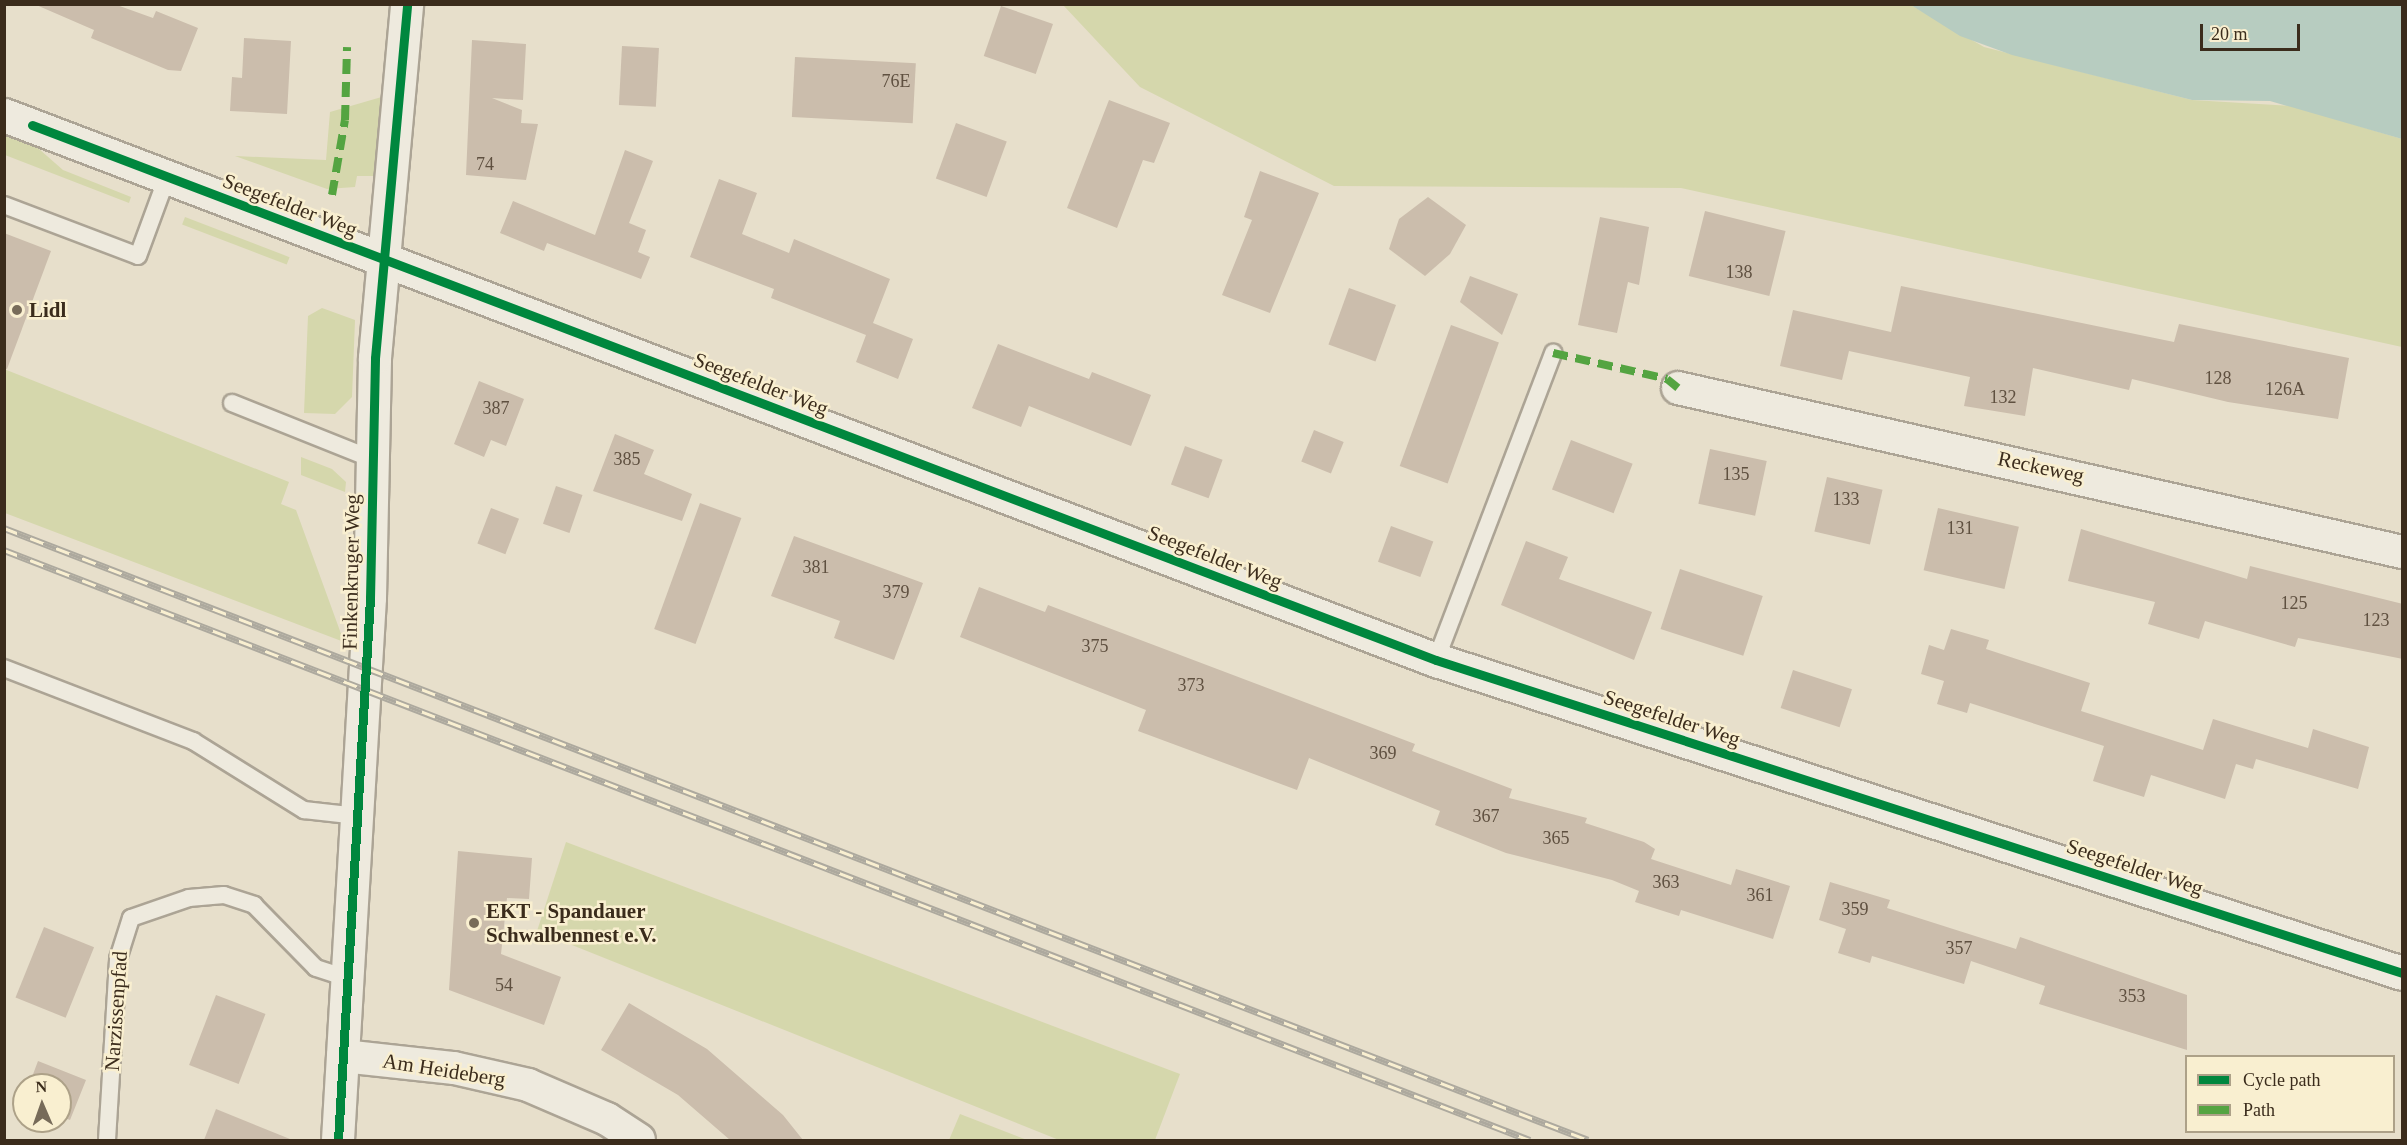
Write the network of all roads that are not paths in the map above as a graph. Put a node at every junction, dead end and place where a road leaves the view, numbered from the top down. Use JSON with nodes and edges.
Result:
{"nodes":[{"id":1,"x":407,"y":4,"type":"edge"},
{"id":2,"x":4,"y":115,"type":"edge"},
{"id":3,"x":167,"y":177,"type":"junction"},
{"id":4,"x":4,"y":205,"type":"edge"},
{"id":5,"x":386,"y":261,"type":"junction"},
{"id":6,"x":1553,"y":353,"type":"dead end"},
{"id":7,"x":1678,"y":388,"type":"dead end"},
{"id":8,"x":232,"y":403,"type":"dead end"},
{"id":9,"x":372,"y":459,"type":"junction"},
{"id":10,"x":2403,"y":552,"type":"edge"},
{"id":11,"x":1436,"y":660,"type":"junction"},
{"id":12,"x":4,"y":668,"type":"edge"},
{"id":13,"x":358,"y":816,"type":"junction"},
{"id":14,"x":2403,"y":973,"type":"edge"},
{"id":15,"x":348,"y":978,"type":"junction"},
{"id":16,"x":343,"y":1056,"type":"junction"},
{"id":17,"x":107,"y":1140,"type":"edge"},
{"id":18,"x":338,"y":1140,"type":"edge"},
{"id":19,"x":639,"y":1140,"type":"edge"}],
"edges":[{"from":1,"to":5,"type":"street","name":"Finkenkruger Weg"},
{"from":2,"to":3,"type":"street","name":"Seegefelder Weg"},
{"from":3,"to":4,"type":"lane"},
{"from":3,"to":5,"type":"street","name":"Seegefelder Weg"},
{"from":5,"to":9,"type":"street","name":"Finkenkruger Weg"},
{"from":5,"to":11,"type":"street","name":"Seegefelder Weg"},
{"from":6,"to":11,"type":"lane"},
{"from":7,"to":10,"type":"street","name":"Reckeweg"},
{"from":8,"to":9,"type":"lane"},
{"from":9,"to":13,"type":"street","name":"Finkenkruger Weg"},
{"from":11,"to":14,"type":"street","name":"Seegefelder Weg"},
{"from":12,"to":13,"type":"lane"},
{"from":13,"to":15,"type":"street","name":"Finkenkruger Weg"},
{"from":15,"to":16,"type":"street","name":"Finkenkruger Weg"},
{"from":15,"to":17,"type":"lane","name":"Narzissenpfad"},
{"from":16,"to":18,"type":"street","name":"Finkenkruger Weg"},
{"from":16,"to":19,"type":"street","name":"Am Heideberg"}]}
